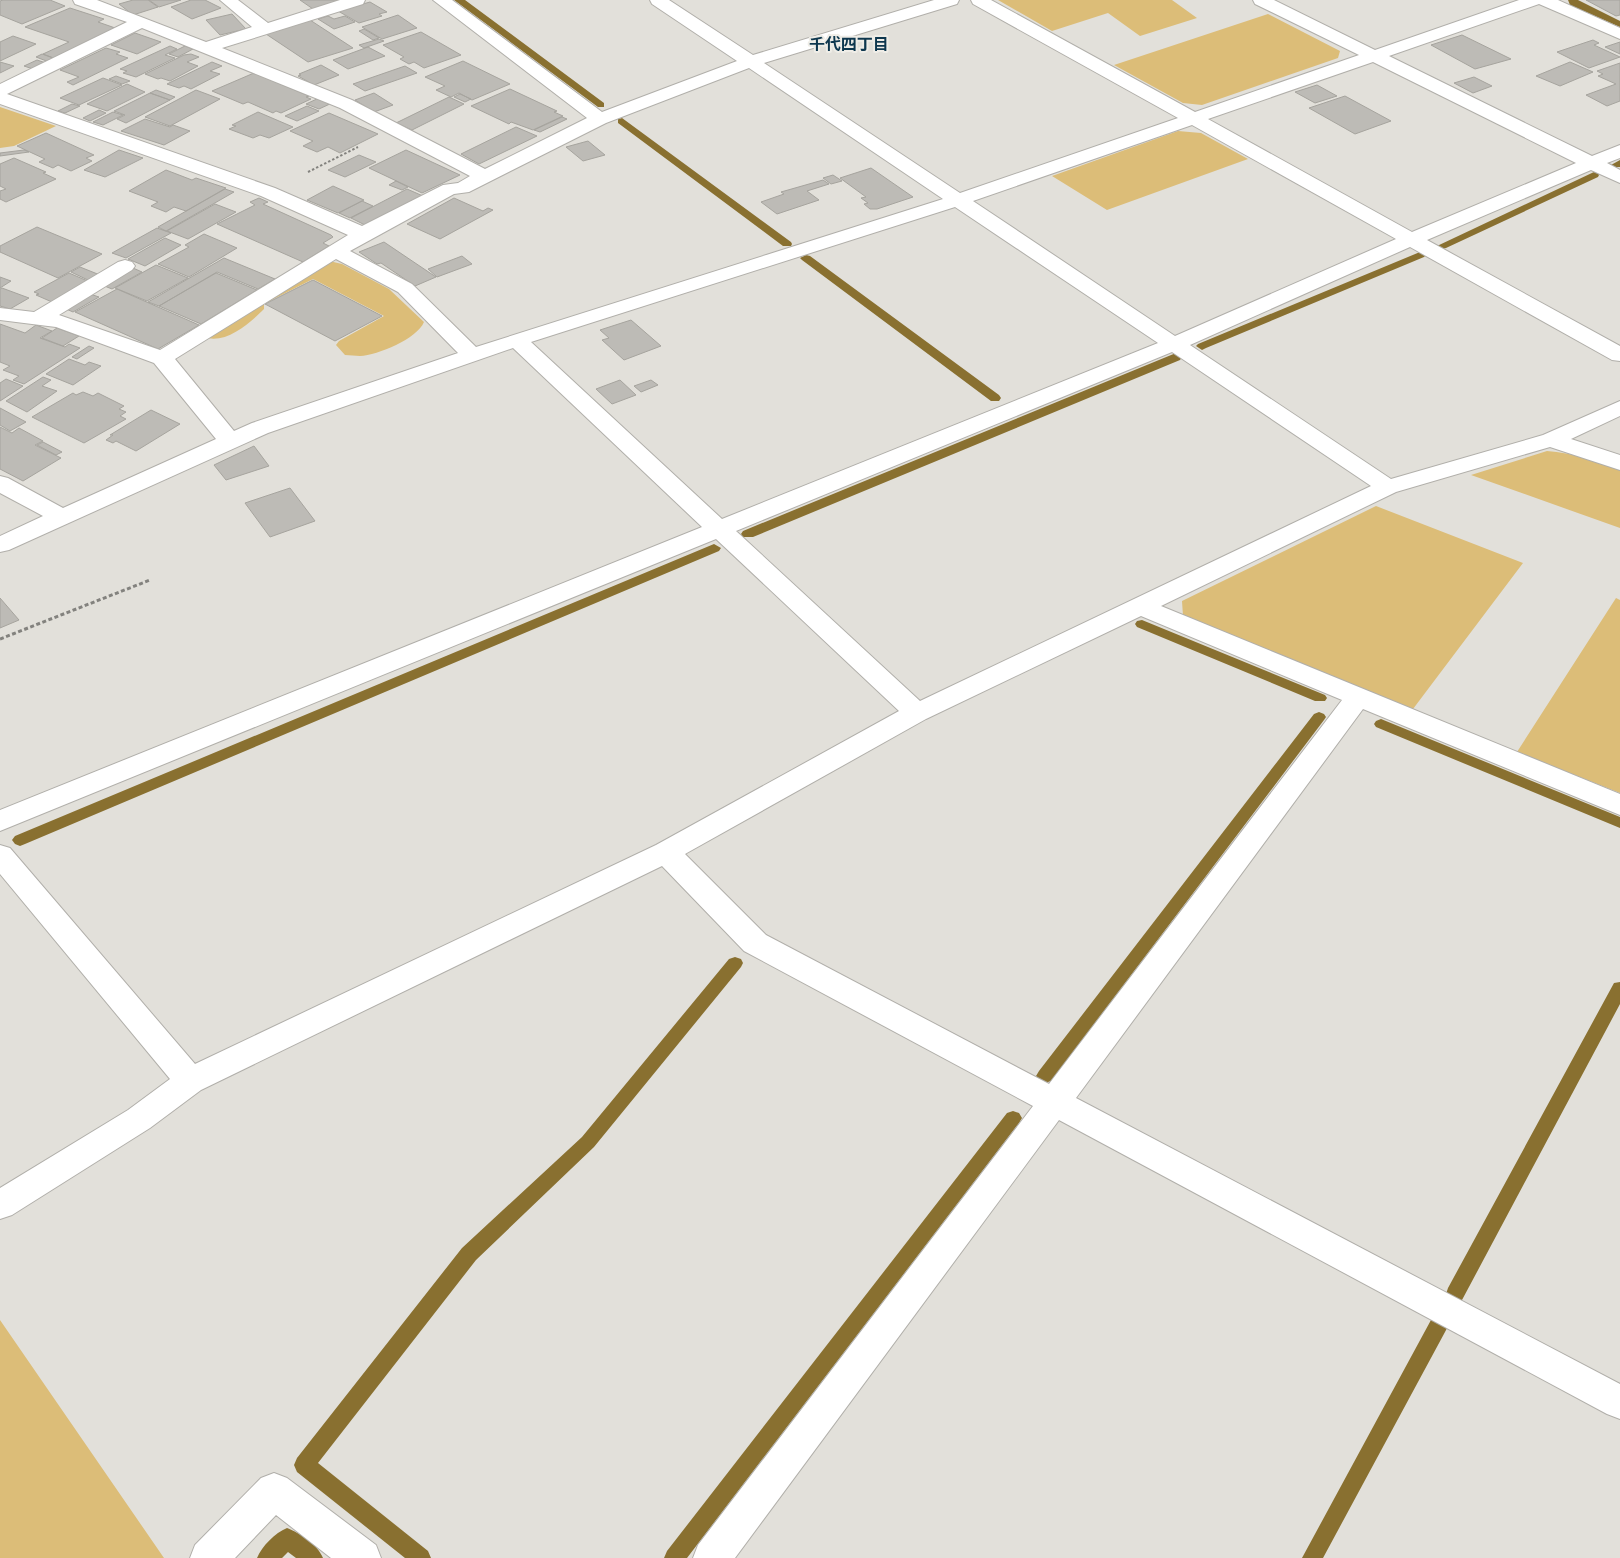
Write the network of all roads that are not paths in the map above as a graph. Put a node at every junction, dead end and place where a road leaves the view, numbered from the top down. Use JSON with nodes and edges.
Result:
{"nodes":[{"id":1,"x":81,"y":0,"type":"edge"},
{"id":2,"x":228,"y":0,"type":"edge"},
{"id":3,"x":357,"y":0,"type":"edge"},
{"id":4,"x":441,"y":0,"type":"edge"},
{"id":5,"x":658,"y":0,"type":"edge"},
{"id":6,"x":951,"y":0,"type":"edge"},
{"id":7,"x":979,"y":0,"type":"edge"},
{"id":8,"x":1261,"y":0,"type":"edge"},
{"id":9,"x":1535,"y":0,"type":"edge"},
{"id":10,"x":1544,"y":0,"type":"edge"},
{"id":11,"x":141,"y":22,"type":"junction"},
{"id":12,"x":265,"y":29,"type":"junction"},
{"id":13,"x":1620,"y":34,"type":"edge"},
{"id":14,"x":205,"y":48,"type":"junction"},
{"id":15,"x":1374,"y":56,"type":"junction"},
{"id":16,"x":750,"y":62,"type":"junction"},
{"id":17,"x":0,"y":91,"type":"edge"},
{"id":18,"x":0,"y":98,"type":"edge"},
{"id":19,"x":600,"y":119,"type":"junction"},
{"id":20,"x":1193,"y":119,"type":"junction"},
{"id":21,"x":1620,"y":151,"type":"edge"},
{"id":22,"x":1592,"y":163,"type":"junction"},
{"id":23,"x":484,"y":176,"type":"junction"},
{"id":24,"x":1620,"y":177,"type":"edge"},
{"id":25,"x":958,"y":200,"type":"junction"},
{"id":26,"x":363,"y":234,"type":"junction"},
{"id":27,"x":1412,"y":239,"type":"junction"},
{"id":28,"x":335,"y":251,"type":"junction"},
{"id":29,"x":125,"y":266,"type":"dead end"},
{"id":30,"x":0,"y":314,"type":"edge"},
{"id":31,"x":39,"y":318,"type":"junction"},
{"id":32,"x":516,"y":340,"type":"junction"},
{"id":33,"x":1174,"y":344,"type":"junction"},
{"id":34,"x":472,"y":355,"type":"junction"},
{"id":35,"x":1620,"y":355,"type":"edge"},
{"id":36,"x":162,"y":358,"type":"junction"},
{"id":37,"x":1620,"y":408,"type":"edge"},
{"id":38,"x":1551,"y":440,"type":"junction"},
{"id":39,"x":230,"y":441,"type":"junction"},
{"id":40,"x":1620,"y":464,"type":"edge"},
{"id":41,"x":0,"y":482,"type":"edge"},
{"id":42,"x":1388,"y":487,"type":"junction"},
{"id":43,"x":62,"y":517,"type":"junction"},
{"id":44,"x":719,"y":528,"type":"junction"},
{"id":45,"x":0,"y":545,"type":"edge"},
{"id":46,"x":1140,"y":606,"type":"junction"},
{"id":47,"x":1359,"y":696,"type":"junction"},
{"id":48,"x":917,"y":713,"type":"junction"},
{"id":49,"x":1620,"y":805,"type":"edge"},
{"id":50,"x":0,"y":821,"type":"edge"},
{"id":51,"x":666,"y":852,"type":"junction"},
{"id":52,"x":0,"y":855,"type":"edge"},
{"id":53,"x":190,"y":1081,"type":"junction"},
{"id":54,"x":1054,"y":1102,"type":"junction"},
{"id":55,"x":0,"y":1205,"type":"edge"},
{"id":56,"x":1620,"y":1402,"type":"edge"},
{"id":57,"x":209,"y":1558,"type":"edge"},
{"id":58,"x":362,"y":1558,"type":"edge"},
{"id":59,"x":712,"y":1558,"type":"edge"}],
"edges":[{"from":1,"to":11,"type":"street"},
{"from":2,"to":12,"type":"street"},
{"from":3,"to":12,"type":"street"},
{"from":4,"to":19,"type":"street"},
{"from":5,"to":16,"type":"street"},
{"from":6,"to":16,"type":"street"},
{"from":7,"to":20,"type":"street"},
{"from":8,"to":15,"type":"street"},
{"from":9,"to":15,"type":"street"},
{"from":10,"to":13,"type":"street"},
{"from":11,"to":14,"type":"street"},
{"from":11,"to":17,"type":"street"},
{"from":12,"to":14,"type":"street"},
{"from":14,"to":23,"type":"street"},
{"from":15,"to":20,"type":"street"},
{"from":15,"to":22,"type":"street"},
{"from":16,"to":19,"type":"street"},
{"from":16,"to":25,"type":"street"},
{"from":18,"to":26,"type":"street"},
{"from":19,"to":23,"type":"street"},
{"from":20,"to":25,"type":"street"},
{"from":20,"to":27,"type":"street"},
{"from":21,"to":22,"type":"street"},
{"from":22,"to":24,"type":"street"},
{"from":22,"to":27,"type":"street"},
{"from":23,"to":26,"type":"street"},
{"from":25,"to":32,"type":"street"},
{"from":25,"to":33,"type":"street"},
{"from":26,"to":28,"type":"street"},
{"from":27,"to":33,"type":"street"},
{"from":27,"to":35,"type":"street"},
{"from":28,"to":34,"type":"street"},
{"from":28,"to":36,"type":"street"},
{"from":29,"to":31,"type":"street"},
{"from":30,"to":31,"type":"street"},
{"from":31,"to":36,"type":"street"},
{"from":32,"to":34,"type":"street"},
{"from":32,"to":44,"type":"street"},
{"from":33,"to":42,"type":"street"},
{"from":33,"to":44,"type":"street"},
{"from":34,"to":39,"type":"street"},
{"from":36,"to":39,"type":"street"},
{"from":37,"to":38,"type":"street"},
{"from":38,"to":40,"type":"street"},
{"from":38,"to":42,"type":"street"},
{"from":39,"to":43,"type":"street"},
{"from":41,"to":43,"type":"street"},
{"from":42,"to":46,"type":"street"},
{"from":43,"to":45,"type":"street"},
{"from":44,"to":48,"type":"street"},
{"from":44,"to":50,"type":"street"},
{"from":46,"to":47,"type":"street"},
{"from":46,"to":48,"type":"street"},
{"from":47,"to":49,"type":"street"},
{"from":47,"to":54,"type":"street"},
{"from":48,"to":51,"type":"street"},
{"from":51,"to":53,"type":"street"},
{"from":51,"to":54,"type":"street"},
{"from":52,"to":53,"type":"street"},
{"from":53,"to":55,"type":"street"},
{"from":54,"to":56,"type":"street"},
{"from":54,"to":59,"type":"street"},
{"from":57,"to":58,"type":"street"}]}
